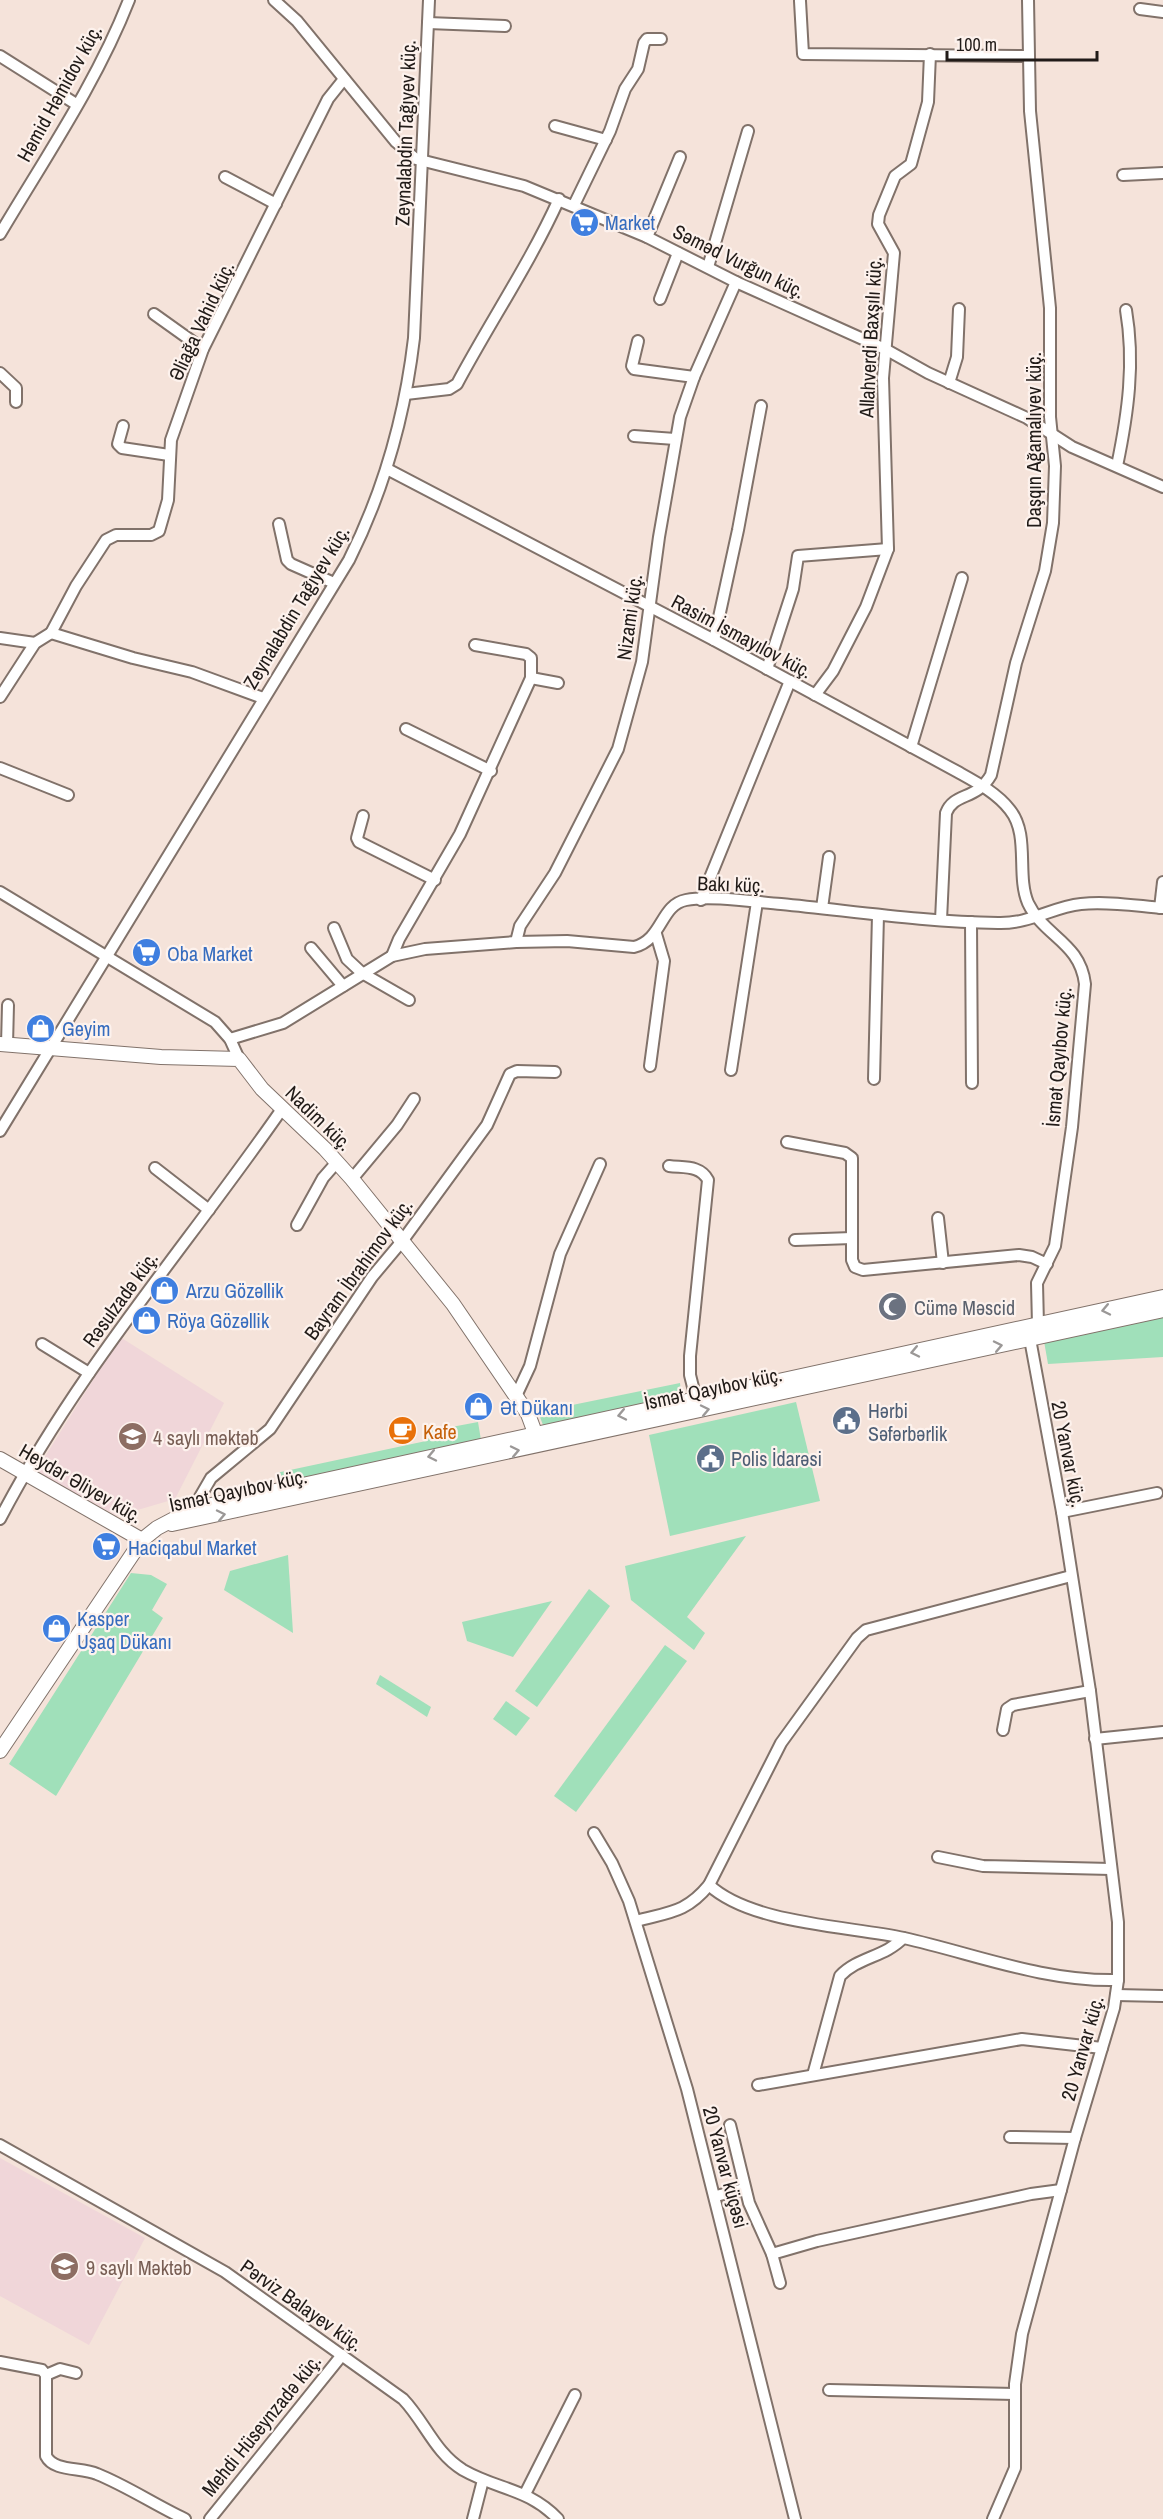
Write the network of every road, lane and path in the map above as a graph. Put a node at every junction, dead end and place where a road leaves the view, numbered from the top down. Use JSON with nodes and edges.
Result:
{"nodes":[{"id":1,"x":129,"y":0,"type":"edge"},
{"id":2,"x":274,"y":0,"type":"edge"},
{"id":3,"x":429,"y":0,"type":"edge"},
{"id":4,"x":1028,"y":0,"type":"edge"},
{"id":5,"x":800,"y":1,"type":"edge"},
{"id":6,"x":1140,"y":9,"type":"dead end"},
{"id":7,"x":1163,"y":12,"type":"edge"},
{"id":8,"x":428,"y":23,"type":"junction"},
{"id":9,"x":506,"y":26,"type":"dead end"},
{"id":10,"x":661,"y":39,"type":"dead end"},
{"id":11,"x":930,"y":54,"type":"junction"},
{"id":12,"x":0,"y":56,"type":"edge"},
{"id":13,"x":1027,"y":56,"type":"junction"},
{"id":14,"x":344,"y":79,"type":"junction"},
{"id":15,"x":76,"y":104,"type":"junction"},
{"id":16,"x":555,"y":126,"type":"dead end"},
{"id":17,"x":748,"y":131,"type":"dead end"},
{"id":18,"x":606,"y":140,"type":"junction"},
{"id":19,"x":680,"y":158,"type":"dead end"},
{"id":20,"x":423,"y":162,"type":"junction"},
{"id":21,"x":1163,"y":173,"type":"edge"},
{"id":22,"x":1123,"y":175,"type":"dead end"},
{"id":23,"x":225,"y":177,"type":"dead end"},
{"id":24,"x":559,"y":199,"type":"junction"},
{"id":25,"x":276,"y":204,"type":"junction"},
{"id":26,"x":574,"y":205,"type":"junction"},
{"id":27,"x":0,"y":234,"type":"edge"},
{"id":28,"x":647,"y":237,"type":"junction"},
{"id":29,"x":678,"y":253,"type":"junction"},
{"id":30,"x":708,"y":267,"type":"junction"},
{"id":31,"x":736,"y":282,"type":"junction"},
{"id":32,"x":660,"y":299,"type":"dead end"},
{"id":33,"x":959,"y":309,"type":"dead end"},
{"id":34,"x":1126,"y":310,"type":"dead end"},
{"id":35,"x":154,"y":314,"type":"dead end"},
{"id":36,"x":638,"y":341,"type":"dead end"},
{"id":37,"x":203,"y":349,"type":"junction"},
{"id":38,"x":885,"y":349,"type":"junction"},
{"id":39,"x":0,"y":373,"type":"edge"},
{"id":40,"x":694,"y":377,"type":"junction"},
{"id":41,"x":949,"y":383,"type":"junction"},
{"id":42,"x":406,"y":394,"type":"junction"},
{"id":43,"x":16,"y":402,"type":"dead end"},
{"id":44,"x":761,"y":406,"type":"dead end"},
{"id":45,"x":123,"y":426,"type":"dead end"},
{"id":46,"x":1052,"y":433,"type":"junction"},
{"id":47,"x":634,"y":436,"type":"dead end"},
{"id":48,"x":675,"y":439,"type":"junction"},
{"id":49,"x":169,"y":455,"type":"junction"},
{"id":50,"x":1117,"y":466,"type":"junction"},
{"id":51,"x":387,"y":469,"type":"junction"},
{"id":52,"x":1163,"y":487,"type":"edge"},
{"id":53,"x":279,"y":524,"type":"dead end"},
{"id":54,"x":888,"y":549,"type":"junction"},
{"id":55,"x":962,"y":578,"type":"dead end"},
{"id":56,"x":334,"y":583,"type":"junction"},
{"id":57,"x":649,"y":606,"type":"junction"},
{"id":58,"x":51,"y":633,"type":"junction"},
{"id":59,"x":0,"y":638,"type":"edge"},
{"id":60,"x":714,"y":640,"type":"junction"},
{"id":61,"x":35,"y":643,"type":"junction"},
{"id":62,"x":475,"y":645,"type":"dead end"},
{"id":63,"x":768,"y":669,"type":"junction"},
{"id":64,"x":531,"y":678,"type":"junction"},
{"id":65,"x":790,"y":681,"type":"junction"},
{"id":66,"x":558,"y":683,"type":"dead end"},
{"id":67,"x":815,"y":695,"type":"junction"},
{"id":68,"x":0,"y":697,"type":"edge"},
{"id":69,"x":263,"y":698,"type":"junction"},
{"id":70,"x":406,"y":729,"type":"dead end"},
{"id":71,"x":911,"y":747,"type":"junction"},
{"id":72,"x":0,"y":768,"type":"edge"},
{"id":73,"x":491,"y":771,"type":"junction"},
{"id":74,"x":984,"y":787,"type":"junction"},
{"id":75,"x":68,"y":795,"type":"dead end"},
{"id":76,"x":363,"y":816,"type":"dead end"},
{"id":77,"x":829,"y":857,"type":"dead end"},
{"id":78,"x":435,"y":880,"type":"junction"},
{"id":79,"x":1163,"y":882,"type":"edge"},
{"id":80,"x":0,"y":892,"type":"edge"},
{"id":81,"x":701,"y":900,"type":"junction"},
{"id":82,"x":757,"y":902,"type":"junction"},
{"id":83,"x":822,"y":908,"type":"junction"},
{"id":84,"x":1162,"y":908,"type":"edge"},
{"id":85,"x":878,"y":915,"type":"junction"},
{"id":86,"x":1038,"y":918,"type":"junction"},
{"id":87,"x":941,"y":920,"type":"junction"},
{"id":88,"x":971,"y":922,"type":"junction"},
{"id":89,"x":334,"y":928,"type":"dead end"},
{"id":90,"x":656,"y":934,"type":"junction"},
{"id":91,"x":516,"y":942,"type":"junction"},
{"id":92,"x":311,"y":948,"type":"dead end"},
{"id":93,"x":392,"y":956,"type":"junction"},
{"id":94,"x":106,"y":957,"type":"junction"},
{"id":95,"x":363,"y":973,"type":"junction"},
{"id":96,"x":343,"y":986,"type":"junction"},
{"id":97,"x":409,"y":1000,"type":"dead end"},
{"id":98,"x":8,"y":1005,"type":"dead end"},
{"id":99,"x":230,"y":1039,"type":"junction"},
{"id":100,"x":3,"y":1045,"type":"edge"},
{"id":101,"x":49,"y":1049,"type":"junction"},
{"id":102,"x":239,"y":1059,"type":"junction"},
{"id":103,"x":650,"y":1066,"type":"dead end"},
{"id":104,"x":731,"y":1070,"type":"dead end"},
{"id":105,"x":555,"y":1072,"type":"dead end"},
{"id":106,"x":874,"y":1079,"type":"dead end"},
{"id":107,"x":972,"y":1083,"type":"dead end"},
{"id":108,"x":414,"y":1099,"type":"dead end"},
{"id":109,"x":282,"y":1109,"type":"junction"},
{"id":110,"x":0,"y":1131,"type":"edge"},
{"id":111,"x":787,"y":1142,"type":"dead end"},
{"id":112,"x":337,"y":1162,"type":"junction"},
{"id":113,"x":600,"y":1164,"type":"dead end"},
{"id":114,"x":669,"y":1166,"type":"dead end"},
{"id":115,"x":155,"y":1168,"type":"dead end"},
{"id":116,"x":352,"y":1179,"type":"junction"},
{"id":117,"x":209,"y":1210,"type":"junction"},
{"id":118,"x":938,"y":1218,"type":"dead end"},
{"id":119,"x":297,"y":1225,"type":"dead end"},
{"id":120,"x":852,"y":1238,"type":"junction"},
{"id":121,"x":403,"y":1240,"type":"junction"},
{"id":122,"x":795,"y":1240,"type":"dead end"},
{"id":123,"x":943,"y":1263,"type":"junction"},
{"id":124,"x":1047,"y":1264,"type":"junction"},
{"id":125,"x":1163,"y":1297,"type":"edge"},
{"id":126,"x":1163,"y":1310,"type":"edge"},
{"id":127,"x":1038,"y":1325,"type":"junction"},
{"id":128,"x":1030,"y":1339,"type":"junction"},
{"id":129,"x":42,"y":1344,"type":"dead end"},
{"id":130,"x":89,"y":1373,"type":"junction"},
{"id":131,"x":516,"y":1396,"type":"junction"},
{"id":132,"x":696,"y":1399,"type":"junction"},
{"id":133,"x":537,"y":1440,"type":"junction"},
{"id":134,"x":0,"y":1460,"type":"edge"},
{"id":135,"x":24,"y":1474,"type":"junction"},
{"id":136,"x":1157,"y":1493,"type":"dead end"},
{"id":137,"x":193,"y":1509,"type":"junction"},
{"id":138,"x":1062,"y":1512,"type":"junction"},
{"id":139,"x":0,"y":1520,"type":"edge"},
{"id":140,"x":164,"y":1526,"type":"junction"},
{"id":141,"x":142,"y":1540,"type":"junction"},
{"id":142,"x":1071,"y":1575,"type":"junction"},
{"id":143,"x":1090,"y":1691,"type":"junction"},
{"id":144,"x":1003,"y":1730,"type":"dead end"},
{"id":145,"x":1163,"y":1732,"type":"edge"},
{"id":146,"x":1095,"y":1739,"type":"junction"},
{"id":147,"x":0,"y":1751,"type":"edge"},
{"id":148,"x":594,"y":1833,"type":"dead end"},
{"id":149,"x":938,"y":1857,"type":"dead end"},
{"id":150,"x":1111,"y":1869,"type":"junction"},
{"id":151,"x":709,"y":1884,"type":"junction"},
{"id":152,"x":636,"y":1921,"type":"junction"},
{"id":153,"x":903,"y":1938,"type":"junction"},
{"id":154,"x":1118,"y":1980,"type":"junction"},
{"id":155,"x":1116,"y":1995,"type":"junction"},
{"id":156,"x":1163,"y":1996,"type":"edge"},
{"id":157,"x":1102,"y":2048,"type":"junction"},
{"id":158,"x":813,"y":2075,"type":"junction"},
{"id":159,"x":758,"y":2085,"type":"dead end"},
{"id":160,"x":730,"y":2125,"type":"dead end"},
{"id":161,"x":1010,"y":2137,"type":"dead end"},
{"id":162,"x":1074,"y":2138,"type":"junction"},
{"id":163,"x":0,"y":2145,"type":"edge"},
{"id":164,"x":744,"y":2189,"type":"junction"},
{"id":165,"x":1060,"y":2190,"type":"junction"},
{"id":166,"x":716,"y":2196,"type":"junction"},
{"id":167,"x":772,"y":2254,"type":"junction"},
{"id":168,"x":780,"y":2283,"type":"dead end"},
{"id":169,"x":342,"y":2355,"type":"junction"},
{"id":170,"x":0,"y":2362,"type":"edge"},
{"id":171,"x":76,"y":2373,"type":"dead end"},
{"id":172,"x":46,"y":2374,"type":"junction"},
{"id":173,"x":829,"y":2390,"type":"dead end"},
{"id":174,"x":1015,"y":2394,"type":"junction"},
{"id":175,"x":575,"y":2395,"type":"dead end"},
{"id":176,"x":483,"y":2480,"type":"junction"},
{"id":177,"x":525,"y":2494,"type":"junction"},
{"id":178,"x":185,"y":2519,"type":"edge"},
{"id":179,"x":210,"y":2519,"type":"edge"},
{"id":180,"x":473,"y":2519,"type":"edge"},
{"id":181,"x":558,"y":2519,"type":"edge"},
{"id":182,"x":795,"y":2519,"type":"edge"},
{"id":183,"x":993,"y":2519,"type":"edge"}],
"edges":[{"from":1,"to":15,"type":"street","name":"Həmid Həmidov küç."},
{"from":2,"to":14,"type":"street","name":"Səməd Vurğun küç."},
{"from":3,"to":8,"type":"street","name":"Zeynalabdin Tağıyev küç."},
{"from":4,"to":13,"type":"street","name":"Daşqın Ağamalıyev küç."},
{"from":5,"to":11,"type":"street"},
{"from":6,"to":7,"type":"street"},
{"from":8,"to":9,"type":"street"},
{"from":8,"to":20,"type":"street","name":"Zeynalabdin Tağıyev küç."},
{"from":10,"to":18,"type":"street"},
{"from":11,"to":13,"type":"street"},
{"from":11,"to":38,"type":"street","name":"Allahverdi Baxşılı küç."},
{"from":12,"to":15,"type":"street"},
{"from":13,"to":46,"type":"street","name":"Daşqın Ağamalıyev küç."},
{"from":14,"to":20,"type":"street","name":"Səməd Vurğun küç."},
{"from":14,"to":25,"type":"street","name":"Əliağa Vahid küç."},
{"from":15,"to":27,"type":"street","name":"Həmid Həmidov küç."},
{"from":16,"to":18,"type":"street"},
{"from":17,"to":30,"type":"street"},
{"from":18,"to":26,"type":"street"},
{"from":19,"to":28,"type":"street"},
{"from":20,"to":24,"type":"street","name":"Səməd Vurğun küç."},
{"from":20,"to":42,"type":"street","name":"Zeynalabdin Tağıyev küç."},
{"from":21,"to":22,"type":"street"},
{"from":23,"to":25,"type":"street"},
{"from":24,"to":26,"type":"street","name":"Səməd Vurğun küç."},
{"from":24,"to":42,"type":"street"},
{"from":25,"to":37,"type":"street","name":"Əliağa Vahid küç."},
{"from":26,"to":28,"type":"street","name":"Səməd Vurğun küç."},
{"from":28,"to":29,"type":"street","name":"Səməd Vurğun küç."},
{"from":29,"to":30,"type":"street","name":"Səməd Vurğun küç."},
{"from":29,"to":32,"type":"street"},
{"from":30,"to":31,"type":"street","name":"Səməd Vurğun küç."},
{"from":31,"to":38,"type":"street","name":"Səməd Vurğun küç."},
{"from":31,"to":40,"type":"street","name":"Nizami küç."},
{"from":33,"to":41,"type":"street"},
{"from":34,"to":50,"type":"street"},
{"from":35,"to":37,"type":"street"},
{"from":36,"to":40,"type":"street"},
{"from":37,"to":49,"type":"street","name":"Əliağa Vahid küç."},
{"from":38,"to":41,"type":"street","name":"Səməd Vurğun küç."},
{"from":38,"to":54,"type":"street","name":"Allahverdi Baxşılı küç."},
{"from":39,"to":43,"type":"street"},
{"from":40,"to":48,"type":"street","name":"Nizami küç."},
{"from":41,"to":46,"type":"street","name":"Səməd Vurğun küç."},
{"from":42,"to":51,"type":"street","name":"Zeynalabdin Tağıyev küç."},
{"from":44,"to":60,"type":"street"},
{"from":45,"to":49,"type":"street"},
{"from":46,"to":50,"type":"street","name":"Səməd Vurğun küç."},
{"from":46,"to":74,"type":"street","name":"Daşqın Ağamalıyev küç."},
{"from":47,"to":48,"type":"street"},
{"from":48,"to":57,"type":"street","name":"Nizami küç."},
{"from":49,"to":58,"type":"street","name":"Əliağa Vahid küç."},
{"from":50,"to":52,"type":"street","name":"Səməd Vurğun küç."},
{"from":51,"to":56,"type":"street","name":"Zeynalabdin Tağıyev küç."},
{"from":51,"to":57,"type":"street","name":"Rasim İsmayılov küç."},
{"from":53,"to":56,"type":"street"},
{"from":54,"to":63,"type":"street"},
{"from":54,"to":67,"type":"street","name":"Allahverdi Baxşılı küç."},
{"from":55,"to":71,"type":"street"},
{"from":56,"to":69,"type":"street","name":"Zeynalabdin Tağıyev küç."},
{"from":57,"to":60,"type":"street","name":"Rasim İsmayılov küç."},
{"from":57,"to":91,"type":"street","name":"Nizami küç."},
{"from":58,"to":61,"type":"street","name":"Əliağa Vahid küç."},
{"from":58,"to":69,"type":"street"},
{"from":59,"to":61,"type":"street"},
{"from":60,"to":63,"type":"street","name":"Rasim İsmayılov küç."},
{"from":61,"to":68,"type":"street","name":"Əliağa Vahid küç."},
{"from":62,"to":64,"type":"street"},
{"from":63,"to":65,"type":"street","name":"Rasim İsmayılov küç."},
{"from":64,"to":66,"type":"street"},
{"from":64,"to":73,"type":"street"},
{"from":65,"to":67,"type":"street","name":"Rasim İsmayılov küç."},
{"from":65,"to":81,"type":"street"},
{"from":67,"to":71,"type":"street","name":"Rasim İsmayılov küç."},
{"from":69,"to":94,"type":"street","name":"Zeynalabdin Tağıyev küç."},
{"from":70,"to":73,"type":"street"},
{"from":71,"to":74,"type":"street","name":"Rasim İsmayılov küç."},
{"from":72,"to":75,"type":"street"},
{"from":73,"to":78,"type":"street"},
{"from":74,"to":86,"type":"street","name":"İsmət Qayıbov küç."},
{"from":74,"to":87,"type":"street"},
{"from":76,"to":78,"type":"street"},
{"from":77,"to":83,"type":"street"},
{"from":78,"to":93,"type":"street"},
{"from":79,"to":84,"type":"street"},
{"from":80,"to":94,"type":"street","name":"Nadim küç."},
{"from":81,"to":82,"type":"street","name":"Bakı küç."},
{"from":81,"to":90,"type":"street","name":"Bakı küç."},
{"from":82,"to":83,"type":"street","name":"Bakı küç."},
{"from":82,"to":104,"type":"street"},
{"from":83,"to":85,"type":"street","name":"Bakı küç."},
{"from":84,"to":86,"type":"street","name":"Bakı küç."},
{"from":85,"to":87,"type":"street","name":"Bakı küç."},
{"from":85,"to":106,"type":"street"},
{"from":86,"to":88,"type":"street","name":"Bakı küç."},
{"from":86,"to":124,"type":"street","name":"İsmət Qayıbov küç."},
{"from":87,"to":88,"type":"street","name":"Bakı küç."},
{"from":88,"to":107,"type":"street"},
{"from":89,"to":95,"type":"street"},
{"from":90,"to":91,"type":"street"},
{"from":90,"to":103,"type":"street"},
{"from":91,"to":93,"type":"street"},
{"from":92,"to":96,"type":"street"},
{"from":93,"to":95,"type":"street"},
{"from":94,"to":99,"type":"street","name":"Nadim küç."},
{"from":94,"to":101,"type":"street","name":"Zeynalabdin Tağıyev küç."},
{"from":95,"to":96,"type":"street"},
{"from":95,"to":97,"type":"street"},
{"from":96,"to":99,"type":"street"},
{"from":98,"to":100,"type":"street"},
{"from":99,"to":102,"type":"street","name":"Nadim küç."},
{"from":100,"to":101,"type":"main road"},
{"from":101,"to":102,"type":"main road"},
{"from":101,"to":110,"type":"street","name":"Zeynalabdin Tağıyev küç."},
{"from":102,"to":109,"type":"main road","name":"Nadim küç."},
{"from":105,"to":121,"type":"street","name":"Bayram İbrahimov küç."},
{"from":108,"to":116,"type":"street"},
{"from":109,"to":112,"type":"main road","name":"Nadim küç."},
{"from":109,"to":117,"type":"street","name":"Rəsulzadə küç."},
{"from":111,"to":120,"type":"street"},
{"from":112,"to":116,"type":"main road","name":"Nadim küç."},
{"from":112,"to":119,"type":"street"},
{"from":113,"to":131,"type":"street"},
{"from":114,"to":132,"type":"street"},
{"from":115,"to":117,"type":"street"},
{"from":116,"to":121,"type":"main road","name":"Nadim küç."},
{"from":117,"to":130,"type":"street","name":"Rəsulzadə küç."},
{"from":118,"to":123,"type":"street"},
{"from":120,"to":122,"type":"street"},
{"from":120,"to":123,"type":"street"},
{"from":121,"to":131,"type":"main road","name":"Nadim küç."},
{"from":121,"to":137,"type":"street","name":"Bayram İbrahimov küç."},
{"from":123,"to":124,"type":"street"},
{"from":124,"to":127,"type":"street","name":"İsmət Qayıbov küç."},
{"from":125,"to":127,"type":"main road","name":"İsmət Qayıbov küç.","one_way":true},
{"from":126,"to":128,"type":"main road","name":"İsmət Qayıbov küç."},
{"from":127,"to":132,"type":"main road","name":"İsmət Qayıbov küç.","one_way":true},
{"from":133,"to":128,"type":"main road","name":"İsmət Qayıbov küç.","one_way":true},
{"from":128,"to":138,"type":"street","name":"20 Yanvar küç."},
{"from":129,"to":130,"type":"street"},
{"from":130,"to":135,"type":"street","name":"Rəsulzadə küç."},
{"from":131,"to":133,"type":"main road","name":"Nadim küç."},
{"from":132,"to":133,"type":"main road","name":"İsmət Qayıbov küç.","one_way":true},
{"from":133,"to":137,"type":"main road","name":"İsmət Qayıbov küç.","one_way":true},
{"from":140,"to":133,"type":"main road","name":"İsmət Qayıbov küç.","one_way":true},
{"from":134,"to":135,"type":"main road","name":"Heydər Əliyev küç."},
{"from":135,"to":139,"type":"street","name":"Rəsulzadə küç."},
{"from":135,"to":141,"type":"main road","name":"Heydər Əliyev küç."},
{"from":136,"to":138,"type":"street"},
{"from":137,"to":140,"type":"main road","name":"İsmət Qayıbov küç."},
{"from":138,"to":142,"type":"street","name":"20 Yanvar küç."},
{"from":140,"to":141,"type":"main road"},
{"from":141,"to":147,"type":"main road"},
{"from":142,"to":143,"type":"street","name":"20 Yanvar küç."},
{"from":142,"to":151,"type":"street"},
{"from":143,"to":144,"type":"street"},
{"from":143,"to":146,"type":"street","name":"20 Yanvar küç."},
{"from":145,"to":146,"type":"street"},
{"from":146,"to":150,"type":"street","name":"20 Yanvar küç."},
{"from":148,"to":152,"type":"street","name":"20 Yanvar küçəsi"},
{"from":149,"to":150,"type":"street"},
{"from":150,"to":154,"type":"street","name":"20 Yanvar küç."},
{"from":151,"to":152,"type":"street"},
{"from":151,"to":153,"type":"street"},
{"from":152,"to":166,"type":"street","name":"20 Yanvar küçəsi"},
{"from":153,"to":154,"type":"street"},
{"from":153,"to":158,"type":"street"},
{"from":154,"to":155,"type":"street","name":"20 Yanvar küç."},
{"from":155,"to":156,"type":"street"},
{"from":155,"to":157,"type":"street","name":"20 Yanvar küç."},
{"from":157,"to":158,"type":"street"},
{"from":157,"to":162,"type":"street","name":"20 Yanvar küç."},
{"from":158,"to":159,"type":"street"},
{"from":160,"to":164,"type":"street"},
{"from":161,"to":162,"type":"street"},
{"from":162,"to":165,"type":"street","name":"20 Yanvar küç."},
{"from":163,"to":169,"type":"street","name":"Pərviz Balayev küç."},
{"from":164,"to":166,"type":"street"},
{"from":164,"to":167,"type":"street"},
{"from":165,"to":167,"type":"street"},
{"from":165,"to":174,"type":"street","name":"20 Yanvar küç."},
{"from":166,"to":182,"type":"street","name":"20 Yanvar küçəsi"},
{"from":167,"to":168,"type":"street"},
{"from":169,"to":176,"type":"street","name":"Pərviz Balayev küç."},
{"from":169,"to":179,"type":"street","name":"Mehdi Hüseynzadə küç."},
{"from":170,"to":172,"type":"street"},
{"from":171,"to":172,"type":"street"},
{"from":172,"to":178,"type":"street"},
{"from":173,"to":174,"type":"street"},
{"from":174,"to":183,"type":"street","name":"20 Yanvar küç."},
{"from":175,"to":177,"type":"street"},
{"from":176,"to":177,"type":"street","name":"Pərviz Balayev küç."},
{"from":176,"to":180,"type":"street"},
{"from":177,"to":181,"type":"street","name":"Pərviz Balayev küç."}]}
